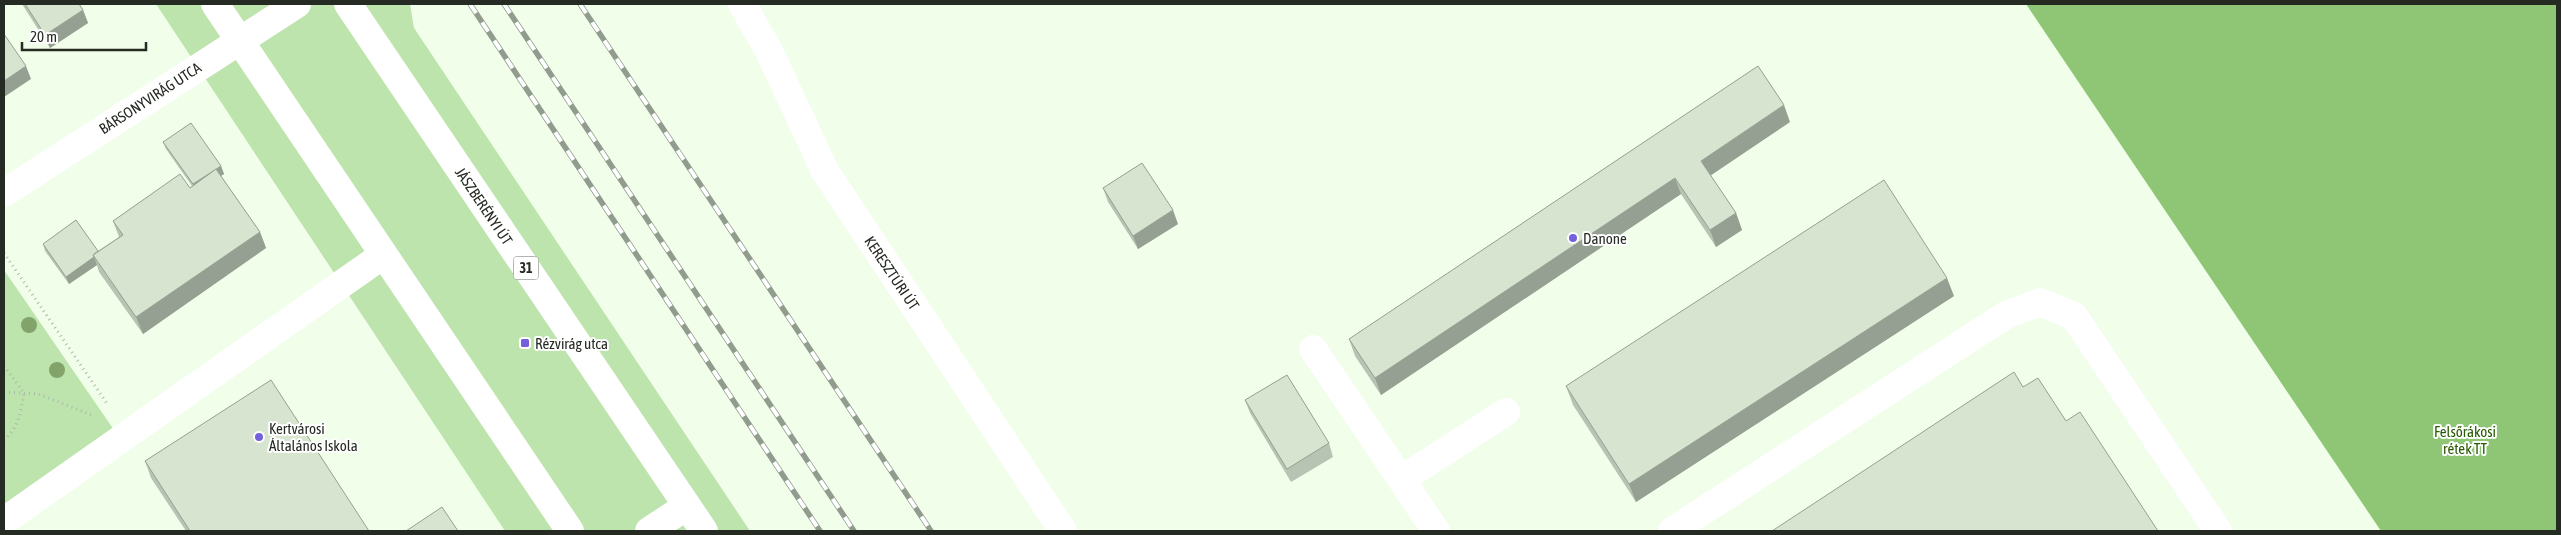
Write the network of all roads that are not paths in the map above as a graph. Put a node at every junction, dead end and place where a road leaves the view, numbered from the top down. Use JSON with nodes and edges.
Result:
{"nodes":[{"id":1,"x":215,"y":4,"type":"edge"},
{"id":2,"x":297,"y":4,"type":"edge"},
{"id":3,"x":348,"y":4,"type":"edge"},
{"id":4,"x":742,"y":4,"type":"edge"},
{"id":5,"x":239,"y":41,"type":"junction"},
{"id":6,"x":4,"y":193,"type":"edge"},
{"id":7,"x":382,"y":255,"type":"junction"},
{"id":8,"x":1313,"y":349,"type":"dead end"},
{"id":9,"x":1506,"y":412,"type":"dead end"},
{"id":10,"x":1402,"y":479,"type":"junction"},
{"id":11,"x":687,"y":506,"type":"junction"},
{"id":12,"x":4,"y":521,"type":"edge"},
{"id":13,"x":570,"y":531,"type":"edge"},
{"id":14,"x":649,"y":531,"type":"edge"},
{"id":15,"x":704,"y":531,"type":"edge"},
{"id":16,"x":1063,"y":531,"type":"edge"},
{"id":17,"x":1436,"y":531,"type":"edge"},
{"id":18,"x":1672,"y":531,"type":"edge"},
{"id":19,"x":2218,"y":531,"type":"edge"}],
"edges":[{"from":1,"to":5,"type":"main road"},
{"from":2,"to":5,"type":"main road","name":"BÁRSONYVIRÁG UTCA"},
{"from":3,"to":11,"type":"main road","name":"JÁSZBERÉNYI ÚT","number":"31"},
{"from":4,"to":16,"type":"main road","name":"KERESZTÚRI ÚT"},
{"from":5,"to":6,"type":"main road","name":"BÁRSONYVIRÁG UTCA"},
{"from":5,"to":7,"type":"main road"},
{"from":7,"to":12,"type":"main road"},
{"from":7,"to":13,"type":"main road"},
{"from":8,"to":10,"type":"main road"},
{"from":9,"to":10,"type":"main road"},
{"from":10,"to":17,"type":"main road"},
{"from":11,"to":14,"type":"main road"},
{"from":11,"to":15,"type":"main road","name":"JÁSZBERÉNYI ÚT","number":"31"},
{"from":18,"to":19,"type":"main road"}]}
